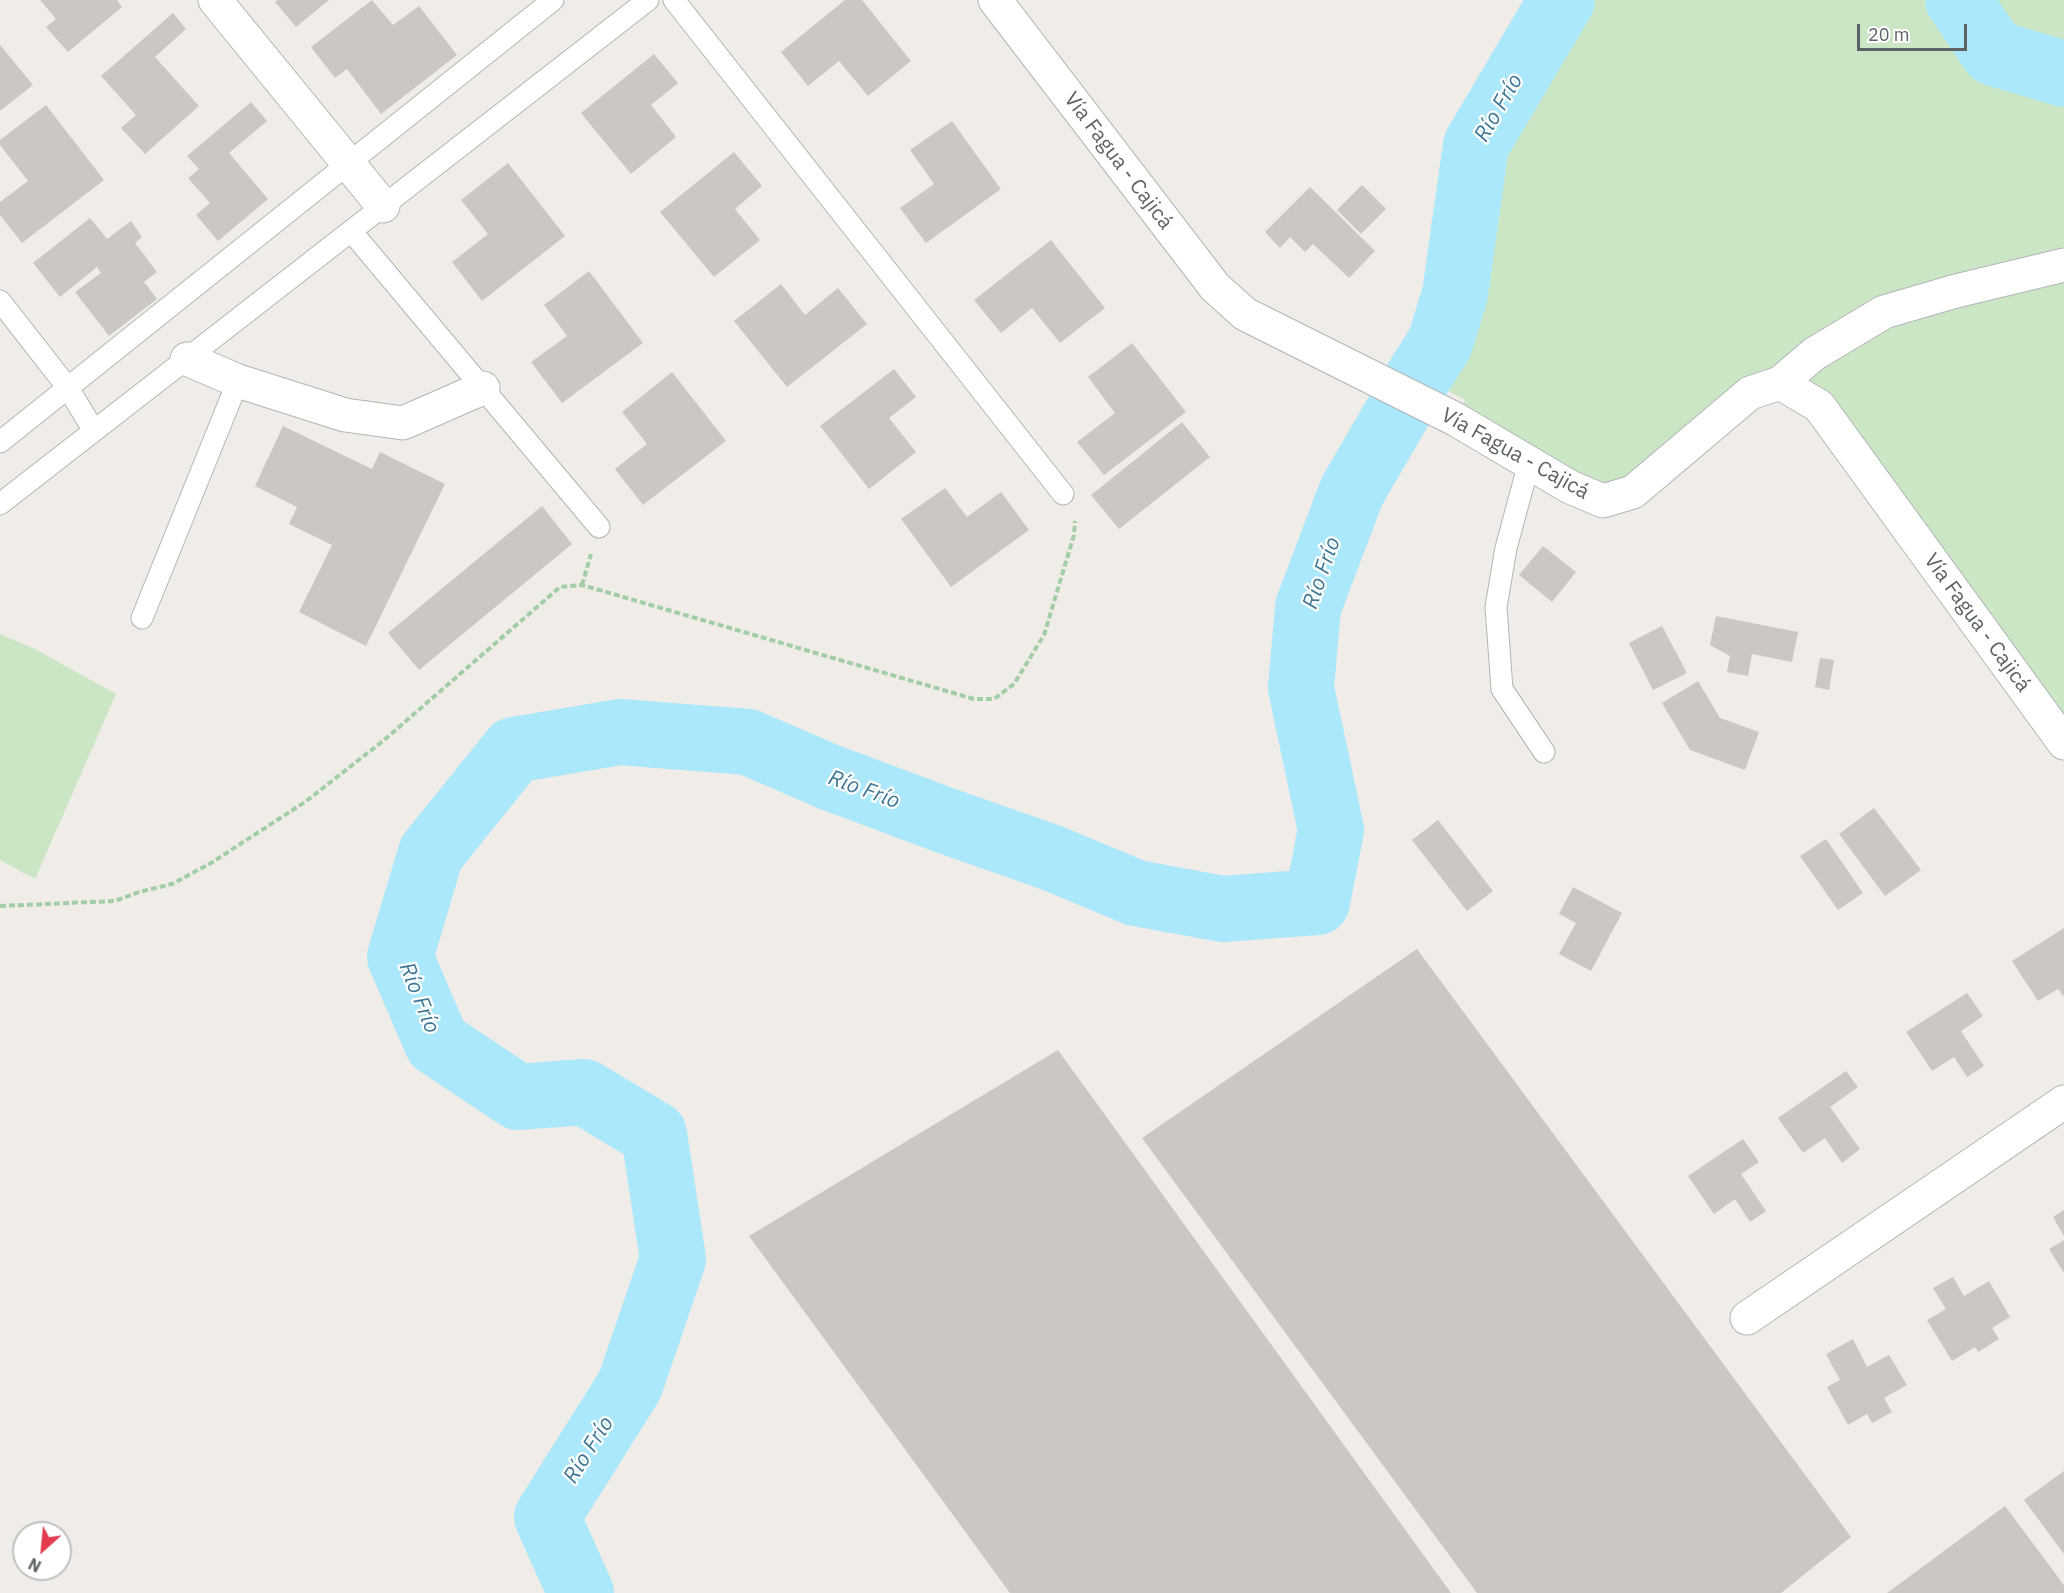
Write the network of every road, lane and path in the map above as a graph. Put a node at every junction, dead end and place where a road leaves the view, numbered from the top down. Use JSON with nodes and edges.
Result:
{"nodes":[{"id":1,"x":215,"y":0,"type":"edge"},
{"id":2,"x":553,"y":0,"type":"edge"},
{"id":3,"x":648,"y":0,"type":"edge"},
{"id":4,"x":674,"y":0,"type":"edge"},
{"id":5,"x":995,"y":0,"type":"edge"},
{"id":6,"x":348,"y":164,"type":"junction"},
{"id":7,"x":382,"y":207,"type":"junction"},
{"id":8,"x":351,"y":231,"type":"junction"},
{"id":9,"x":2064,"y":265,"type":"edge"},
{"id":10,"x":0,"y":301,"type":"edge"},
{"id":11,"x":187,"y":359,"type":"junction"},
{"id":12,"x":238,"y":381,"type":"junction"},
{"id":13,"x":1780,"y":383,"type":"junction"},
{"id":14,"x":68,"y":388,"type":"junction"},
{"id":15,"x":483,"y":388,"type":"junction"},
{"id":16,"x":94,"y":430,"type":"junction"},
{"id":17,"x":0,"y":442,"type":"edge"},
{"id":18,"x":1529,"y":463,"type":"junction"},
{"id":19,"x":1063,"y":494,"type":"joint"},
{"id":20,"x":0,"y":504,"type":"edge"},
{"id":21,"x":599,"y":527,"type":"dead end"},
{"id":22,"x":142,"y":618,"type":"dead end"},
{"id":23,"x":2064,"y":744,"type":"edge"},
{"id":24,"x":1544,"y":752,"type":"dead end"},
{"id":25,"x":0,"y":906,"type":"edge"},
{"id":26,"x":2064,"y":1102,"type":"edge"},
{"id":27,"x":1747,"y":1317,"type":"dead end"}],
"edges":[{"from":1,"to":6,"type":"street"},
{"from":2,"to":6,"type":"lane"},
{"from":3,"to":7,"type":"lane"},
{"from":4,"to":19,"type":"lane"},
{"from":5,"to":18,"type":"street","name":"Vía Fagua - Cajicá"},
{"from":6,"to":7,"type":"street"},
{"from":6,"to":14,"type":"lane"},
{"from":7,"to":8,"type":"lane"},
{"from":8,"to":11,"type":"lane"},
{"from":8,"to":15,"type":"lane"},
{"from":9,"to":13,"type":"street"},
{"from":10,"to":14,"type":"lane"},
{"from":11,"to":12,"type":"street"},
{"from":11,"to":16,"type":"lane"},
{"from":12,"to":15,"type":"street"},
{"from":12,"to":22,"type":"lane"},
{"from":13,"to":18,"type":"street","name":"Vía Fagua - Cajicá"},
{"from":13,"to":23,"type":"street","name":"Vía Fagua - Cajicá"},
{"from":14,"to":16,"type":"lane"},
{"from":14,"to":17,"type":"lane"},
{"from":15,"to":21,"type":"lane"},
{"from":16,"to":20,"type":"lane"},
{"from":18,"to":24,"type":"lane"},
{"from":19,"to":25,"type":"path"},
{"from":26,"to":27,"type":"street"}]}
